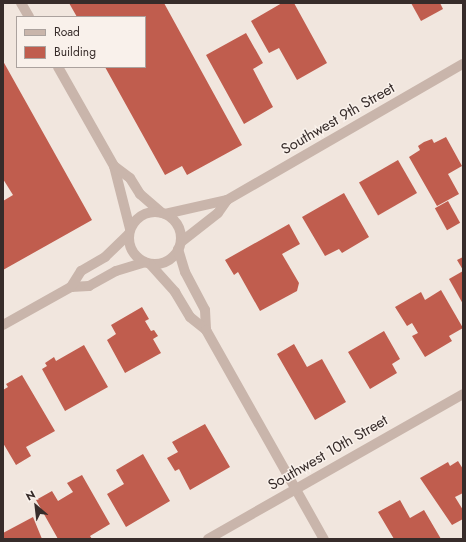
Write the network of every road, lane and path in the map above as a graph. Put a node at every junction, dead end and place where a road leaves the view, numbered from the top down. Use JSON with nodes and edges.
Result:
{"nodes":[{"id":1,"x":21,"y":3,"type":"edge"},
{"id":2,"x":28,"y":16,"type":"edge"},
{"id":3,"x":463,"y":64,"type":"edge"},
{"id":4,"x":59,"y":68,"type":"edge"},
{"id":5,"x":114,"y":166,"type":"junction"},
{"id":6,"x":227,"y":200,"type":"junction"},
{"id":7,"x":163,"y":213,"type":"junction"},
{"id":8,"x":129,"y":232,"type":"junction"},
{"id":9,"x":179,"y":245,"type":"junction"},
{"id":10,"x":148,"y":263,"type":"junction"},
{"id":11,"x":71,"y":287,"type":"junction"},
{"id":12,"x":3,"y":325,"type":"edge"},
{"id":13,"x":206,"y":330,"type":"junction"},
{"id":14,"x":463,"y":394,"type":"edge"},
{"id":15,"x":296,"y":489,"type":"junction"},
{"id":16,"x":208,"y":539,"type":"edge"},
{"id":17,"x":324,"y":539,"type":"edge"}],
"edges":[{"from":1,"to":2,"type":"street"},
{"from":3,"to":6,"type":"street","name":"Southwest 9th Street"},
{"from":4,"to":5,"type":"street"},
{"from":5,"to":7,"type":"street"},
{"from":5,"to":8,"type":"street"},
{"from":6,"to":7,"type":"street","name":"Southwest 9th Street"},
{"from":6,"to":9,"type":"street","name":"Southwest 9th Street"},
{"from":7,"to":8,"type":"street"},
{"from":7,"to":9,"type":"street"},
{"from":8,"to":10,"type":"street"},
{"from":8,"to":11,"type":"street"},
{"from":9,"to":10,"type":"street"},
{"from":9,"to":13,"type":"street"},
{"from":10,"to":11,"type":"street"},
{"from":10,"to":13,"type":"street"},
{"from":11,"to":12,"type":"street"},
{"from":13,"to":15,"type":"street"},
{"from":14,"to":15,"type":"street","name":"Southwest 10th Street"},
{"from":15,"to":16,"type":"street","name":"Southwest 10th Street"},
{"from":15,"to":17,"type":"street"}]}
